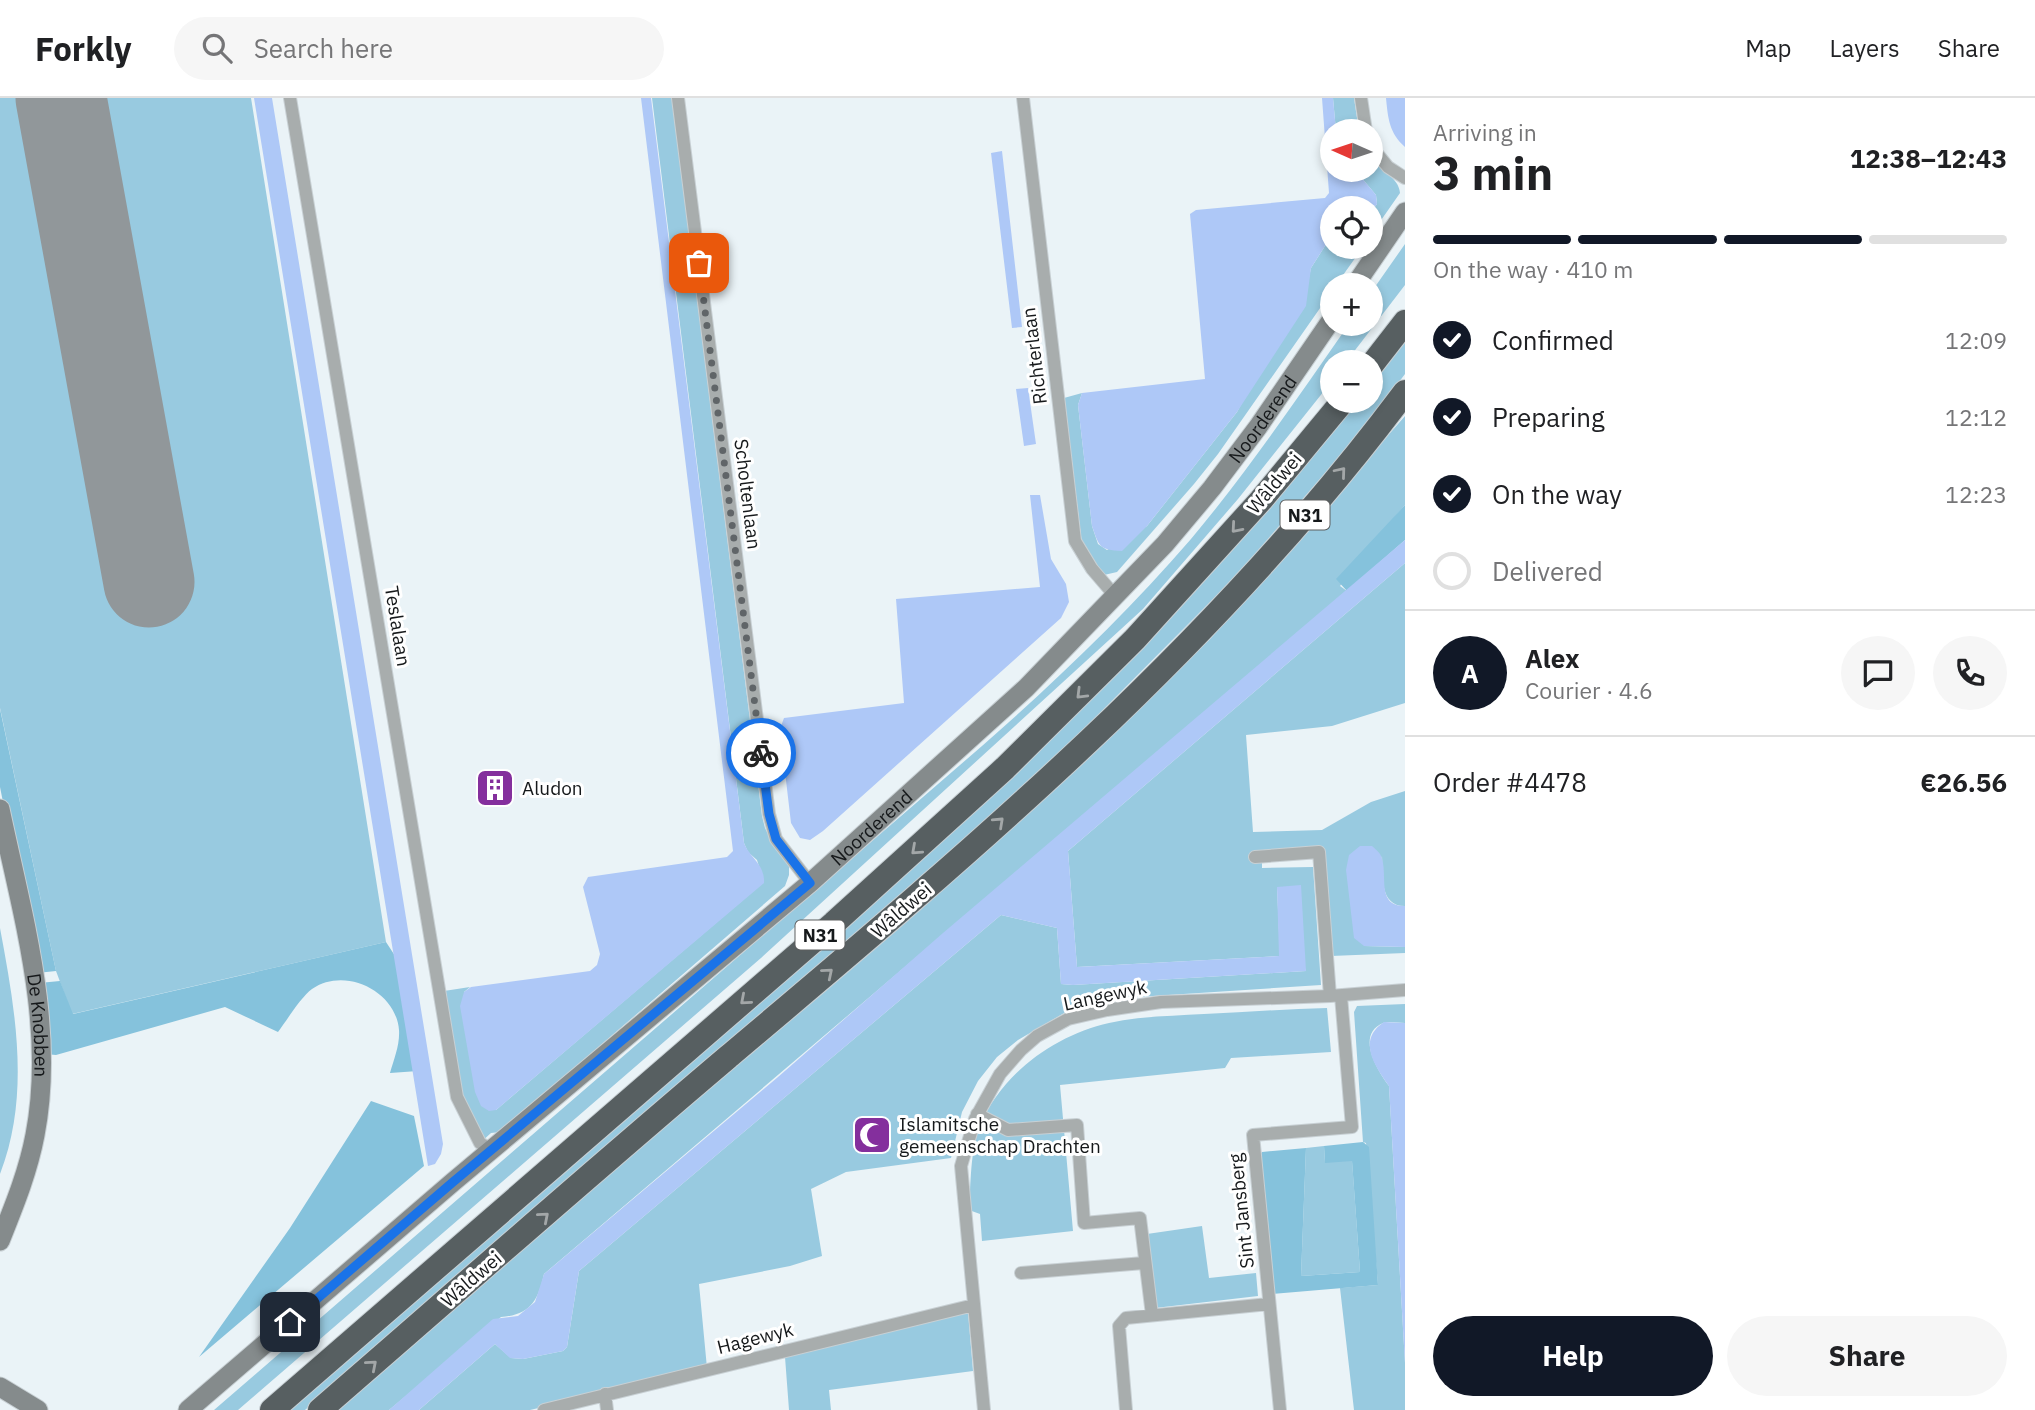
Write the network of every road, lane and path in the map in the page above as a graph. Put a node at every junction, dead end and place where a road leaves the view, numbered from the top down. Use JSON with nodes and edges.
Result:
{"nodes":[{"id":1,"x":290,"y":98,"type":"edge"},
{"id":2,"x":678,"y":98,"type":"edge"},
{"id":3,"x":1023,"y":98,"type":"edge"},
{"id":4,"x":1361,"y":98,"type":"edge"},
{"id":5,"x":1364,"y":119,"type":"edge"},
{"id":6,"x":1383,"y":161,"type":"edge"},
{"id":7,"x":1405,"y":178,"type":"edge"},
{"id":8,"x":1405,"y":212,"type":"edge"},
{"id":9,"x":1363,"y":273,"type":"edge"},
{"id":10,"x":1405,"y":322,"type":"edge"},
{"id":11,"x":1320,"y":336,"type":"edge"},
{"id":12,"x":1383,"y":350,"type":"edge"},
{"id":13,"x":1405,"y":392,"type":"edge"},
{"id":14,"x":1333,"y":413,"type":"edge"},
{"id":15,"x":1116,"y":597,"type":"junction"},
{"id":16,"x":0,"y":809,"type":"edge"},
{"id":17,"x":1255,"y":857,"type":"dead end"},
{"id":18,"x":810,"y":883,"type":"junction"},
{"id":19,"x":1405,"y":990,"type":"edge"},
{"id":20,"x":1336,"y":996,"type":"junction"},
{"id":21,"x":977,"y":1114,"type":"junction"},
{"id":22,"x":491,"y":1150,"type":"junction"},
{"id":23,"x":0,"y":1241,"type":"edge"},
{"id":24,"x":1144,"y":1263,"type":"junction"},
{"id":25,"x":1021,"y":1273,"type":"dead end"},
{"id":26,"x":1269,"y":1304,"type":"junction"},
{"id":27,"x":974,"y":1305,"type":"junction"},
{"id":28,"x":1152,"y":1315,"type":"junction"},
{"id":29,"x":0,"y":1387,"type":"edge"},
{"id":30,"x":605,"y":1394,"type":"junction"},
{"id":31,"x":37,"y":1410,"type":"edge"},
{"id":32,"x":188,"y":1410,"type":"edge"},
{"id":33,"x":271,"y":1410,"type":"edge"},
{"id":34,"x":320,"y":1410,"type":"edge"},
{"id":35,"x":544,"y":1410,"type":"edge"},
{"id":36,"x":607,"y":1410,"type":"edge"},
{"id":37,"x":984,"y":1410,"type":"edge"},
{"id":38,"x":1126,"y":1410,"type":"edge"},
{"id":39,"x":1280,"y":1410,"type":"edge"}],
"edges":[{"from":1,"to":22,"type":"street","name":"Teslalaan"},
{"from":2,"to":18,"type":"street","name":"Scholtenlaan"},
{"from":3,"to":15,"type":"street","name":"Richterlaan"},
{"from":4,"to":5,"type":"street"},
{"from":6,"to":7,"type":"street"},
{"from":8,"to":9,"type":"street"},
{"from":10,"to":12,"type":"highway"},
{"from":11,"to":15,"type":"street","name":"Noorderend"},
{"from":34,"to":13,"type":"highway","name":"Wâldwei","number":"N31","one_way":true},
{"from":14,"to":33,"type":"highway","name":"Wâldwei","number":"N31","one_way":true},
{"from":15,"to":18,"type":"street","name":"Noorderend"},
{"from":16,"to":23,"type":"street","name":"De Knobben"},
{"from":17,"to":20,"type":"street"},
{"from":18,"to":22,"type":"street","name":"Noorderend"},
{"from":19,"to":20,"type":"street","name":"Langewyk"},
{"from":20,"to":21,"type":"street","name":"Langewyk"},
{"from":20,"to":26,"type":"street","name":"Sint Jansberg"},
{"from":21,"to":24,"type":"street"},
{"from":21,"to":27,"type":"street","name":"Langewyk"},
{"from":22,"to":32,"type":"street","name":"Noorderend"},
{"from":24,"to":25,"type":"street"},
{"from":24,"to":28,"type":"street"},
{"from":26,"to":28,"type":"street"},
{"from":26,"to":39,"type":"street","name":"Sint Jansberg"},
{"from":27,"to":30,"type":"street","name":"Hagewyk"},
{"from":27,"to":37,"type":"street","name":"Langewyk"},
{"from":28,"to":38,"type":"street"},
{"from":29,"to":31,"type":"street"},
{"from":30,"to":35,"type":"street","name":"Hagewyk"},
{"from":30,"to":36,"type":"street"}]}
